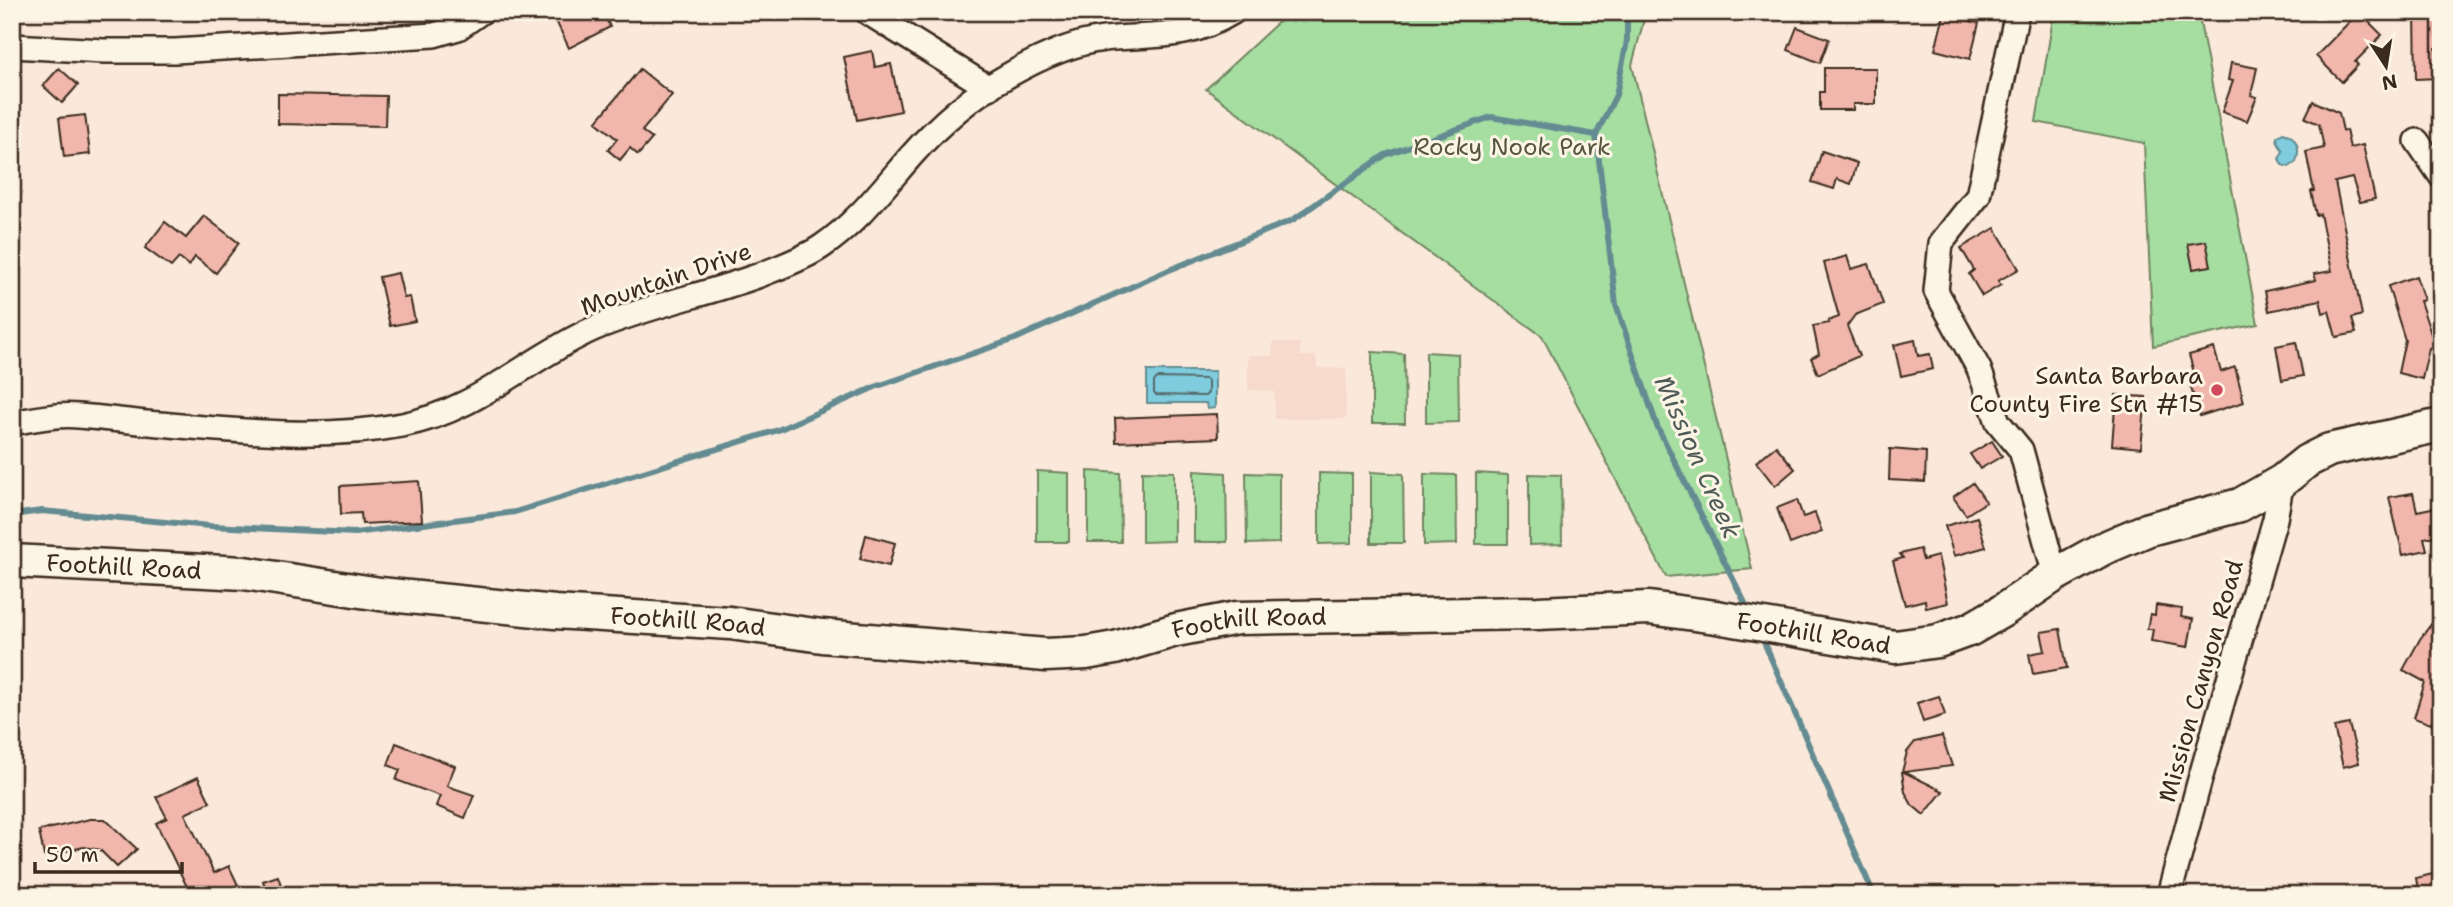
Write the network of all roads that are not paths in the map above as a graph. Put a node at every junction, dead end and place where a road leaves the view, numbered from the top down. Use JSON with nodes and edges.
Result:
{"nodes":[{"id":1,"x":481,"y":12,"type":"edge"},
{"id":2,"x":867,"y":12,"type":"edge"},
{"id":3,"x":1233,"y":12,"type":"edge"},
{"id":4,"x":2017,"y":12,"type":"edge"},
{"id":5,"x":12,"y":46,"type":"edge"},
{"id":6,"x":989,"y":88,"type":"junction"},
{"id":7,"x":2417,"y":141,"type":"dead end"},
{"id":8,"x":2441,"y":176,"type":"edge"},
{"id":9,"x":12,"y":423,"type":"edge"},
{"id":10,"x":2440,"y":428,"type":"edge"},
{"id":11,"x":2282,"y":481,"type":"junction"},
{"id":12,"x":12,"y":561,"type":"edge"},
{"id":13,"x":2055,"y":575,"type":"junction"},
{"id":14,"x":2169,"y":895,"type":"edge"}],
"edges":[{"from":1,"to":5,"type":"street"},
{"from":2,"to":6,"type":"street"},
{"from":3,"to":6,"type":"street","name":"Mountain Drive"},
{"from":4,"to":13,"type":"street"},
{"from":6,"to":9,"type":"street","name":"Mountain Drive"},
{"from":7,"to":8,"type":"street"},
{"from":10,"to":11,"type":"main road","name":"Foothill Road"},
{"from":11,"to":13,"type":"main road","name":"Foothill Road"},
{"from":11,"to":14,"type":"street","name":"Mission Canyon Road"},
{"from":12,"to":13,"type":"main road","name":"Foothill Road"}]}
